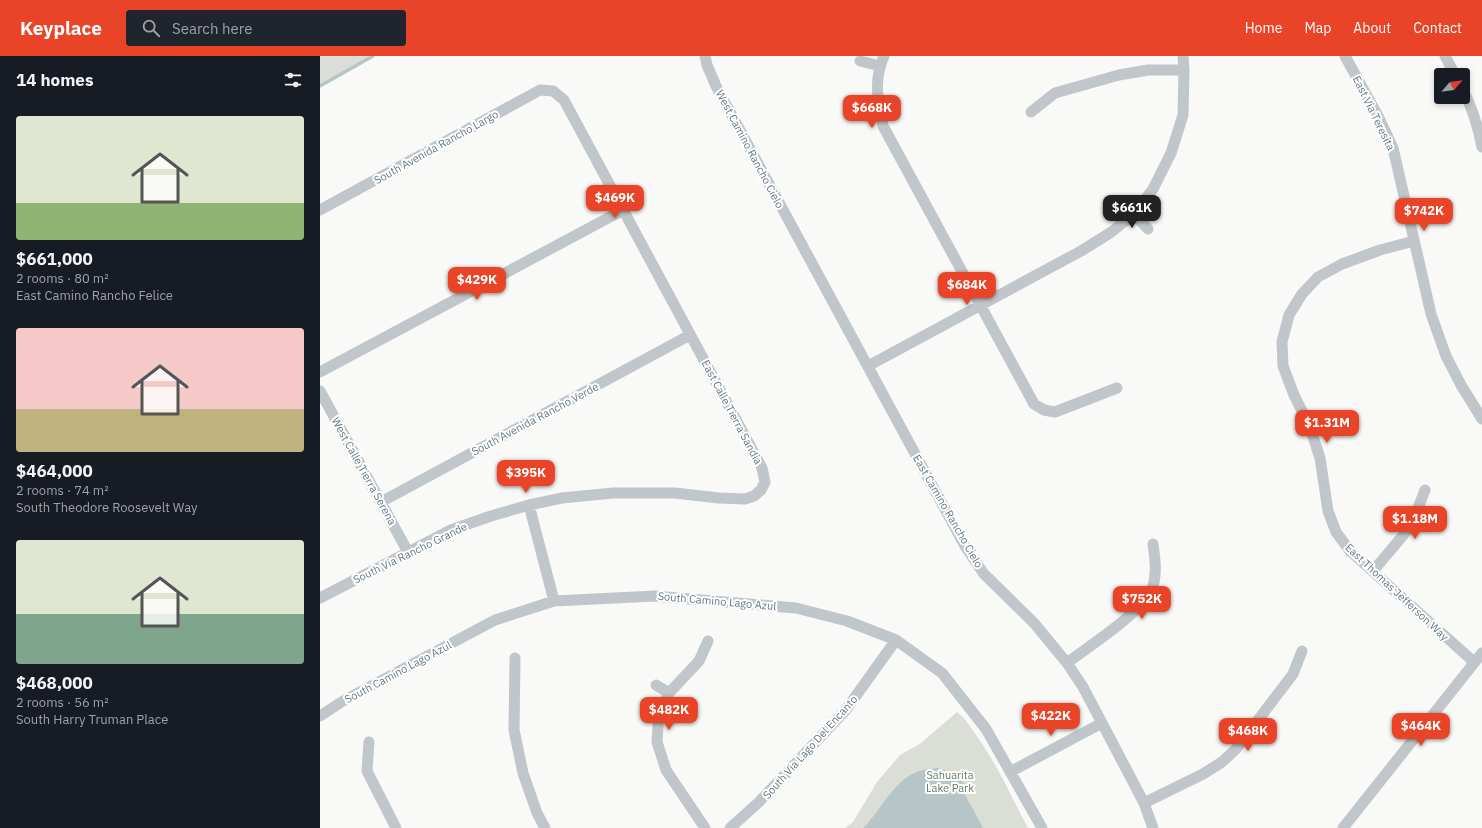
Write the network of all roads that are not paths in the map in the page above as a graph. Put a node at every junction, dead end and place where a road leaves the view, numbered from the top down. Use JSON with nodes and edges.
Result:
{"nodes":[{"id":1,"x":706,"y":56,"type":"edge"},
{"id":2,"x":1183,"y":56,"type":"edge"},
{"id":3,"x":1345,"y":56,"type":"edge"},
{"id":4,"x":1445,"y":56,"type":"edge"},
{"id":5,"x":860,"y":61,"type":"dead end"},
{"id":6,"x":882,"y":61,"type":"edge"},
{"id":7,"x":1451,"y":68,"type":"edge"},
{"id":8,"x":1184,"y":70,"type":"junction"},
{"id":9,"x":553,"y":91,"type":"joint"},
{"id":10,"x":1470,"y":104,"type":"edge"},
{"id":11,"x":1032,"y":112,"type":"dead end"},
{"id":12,"x":1482,"y":147,"type":"edge"},
{"id":13,"x":320,"y":210,"type":"edge"},
{"id":14,"x":623,"y":210,"type":"junction"},
{"id":15,"x":1134,"y":214,"type":"junction"},
{"id":16,"x":1148,"y":229,"type":"dead end"},
{"id":17,"x":800,"y":240,"type":"joint"},
{"id":18,"x":1414,"y":241,"type":"junction"},
{"id":19,"x":980,"y":306,"type":"junction"},
{"id":20,"x":690,"y":335,"type":"junction"},
{"id":21,"x":868,"y":366,"type":"junction"},
{"id":22,"x":320,"y":372,"type":"edge"},
{"id":23,"x":1117,"y":388,"type":"dead end"},
{"id":24,"x":320,"y":391,"type":"edge"},
{"id":25,"x":1482,"y":419,"type":"edge"},
{"id":26,"x":761,"y":490,"type":"joint"},
{"id":27,"x":1425,"y":490,"type":"dead end"},
{"id":28,"x":380,"y":502,"type":"junction"},
{"id":29,"x":529,"y":505,"type":"junction"},
{"id":30,"x":1153,"y":544,"type":"dead end"},
{"id":31,"x":408,"y":552,"type":"junction"},
{"id":32,"x":1373,"y":571,"type":"junction"},
{"id":33,"x":320,"y":598,"type":"edge"},
{"id":34,"x":554,"y":601,"type":"junction"},
{"id":35,"x":896,"y":640,"type":"junction"},
{"id":36,"x":708,"y":641,"type":"dead end"},
{"id":37,"x":1302,"y":651,"type":"dead end"},
{"id":38,"x":1482,"y":653,"type":"edge"},
{"id":39,"x":515,"y":658,"type":"dead end"},
{"id":40,"x":1474,"y":662,"type":"junction"},
{"id":41,"x":1067,"y":663,"type":"junction"},
{"id":42,"x":656,"y":685,"type":"dead end"},
{"id":43,"x":668,"y":693,"type":"junction"},
{"id":44,"x":320,"y":716,"type":"edge"},
{"id":45,"x":1102,"y":722,"type":"junction"},
{"id":46,"x":369,"y":742,"type":"dead end"},
{"id":47,"x":1010,"y":772,"type":"junction"},
{"id":48,"x":1144,"y":803,"type":"junction"},
{"id":49,"x":396,"y":828,"type":"edge"},
{"id":50,"x":545,"y":828,"type":"edge"},
{"id":51,"x":705,"y":828,"type":"edge"},
{"id":52,"x":730,"y":828,"type":"edge"},
{"id":53,"x":1042,"y":828,"type":"edge"},
{"id":54,"x":1153,"y":828,"type":"edge"},
{"id":55,"x":1343,"y":828,"type":"edge"}],
"edges":[{"from":1,"to":17,"type":"street","name":"West Camino Rancho Cielo"},
{"from":2,"to":8,"type":"street"},
{"from":3,"to":18,"type":"street","name":"East Via Teresita"},
{"from":4,"to":7,"type":"street"},
{"from":5,"to":6,"type":"street"},
{"from":6,"to":19,"type":"street"},
{"from":8,"to":11,"type":"street"},
{"from":8,"to":15,"type":"street"},
{"from":9,"to":13,"type":"street","name":"South Avenida Rancho Largo"},
{"from":9,"to":14,"type":"street","name":"East Calle Tierra Sandia"},
{"from":10,"to":12,"type":"street"},
{"from":14,"to":20,"type":"street","name":"East Calle Tierra Sandia"},
{"from":14,"to":22,"type":"street"},
{"from":15,"to":16,"type":"street"},
{"from":15,"to":19,"type":"street"},
{"from":17,"to":21,"type":"street","name":"East Camino Rancho Cielo"},
{"from":18,"to":25,"type":"street","name":"East Via Teresita"},
{"from":18,"to":32,"type":"street","name":"East Thomas Jefferson Way"},
{"from":19,"to":21,"type":"street"},
{"from":19,"to":23,"type":"street"},
{"from":20,"to":26,"type":"street","name":"East Calle Tierra Sandia"},
{"from":20,"to":28,"type":"street","name":"South Avenida Rancho Verde"},
{"from":21,"to":41,"type":"street","name":"East Camino Rancho Cielo"},
{"from":24,"to":28,"type":"street","name":"West Calle Tierra Serena"},
{"from":26,"to":29,"type":"street","name":"South Via Rancho Grande"},
{"from":27,"to":32,"type":"street"},
{"from":28,"to":31,"type":"street","name":"West Calle Tierra Serena"},
{"from":29,"to":31,"type":"street","name":"South Via Rancho Grande"},
{"from":29,"to":34,"type":"street"},
{"from":30,"to":41,"type":"street"},
{"from":31,"to":33,"type":"street","name":"South Via Rancho Grande"},
{"from":32,"to":40,"type":"street","name":"East Thomas Jefferson Way"},
{"from":34,"to":35,"type":"street","name":"South Camino Lago Azul"},
{"from":34,"to":44,"type":"street","name":"South Camino Lago Azul"},
{"from":35,"to":47,"type":"street","name":"South Camino Lago Azul"},
{"from":35,"to":52,"type":"street","name":"South Via Lago Del Encanto"},
{"from":36,"to":43,"type":"street"},
{"from":37,"to":48,"type":"street"},
{"from":38,"to":40,"type":"street"},
{"from":39,"to":50,"type":"street"},
{"from":40,"to":55,"type":"street"},
{"from":41,"to":45,"type":"street","name":"East Camino Rancho Cielo"},
{"from":42,"to":43,"type":"street"},
{"from":43,"to":51,"type":"street"},
{"from":45,"to":47,"type":"street"},
{"from":45,"to":48,"type":"street","name":"East Camino Rancho Cielo"},
{"from":46,"to":49,"type":"street"},
{"from":47,"to":53,"type":"street","name":"South Camino Lago Azul"},
{"from":48,"to":54,"type":"street","name":"East Camino Rancho Cielo"}]}
